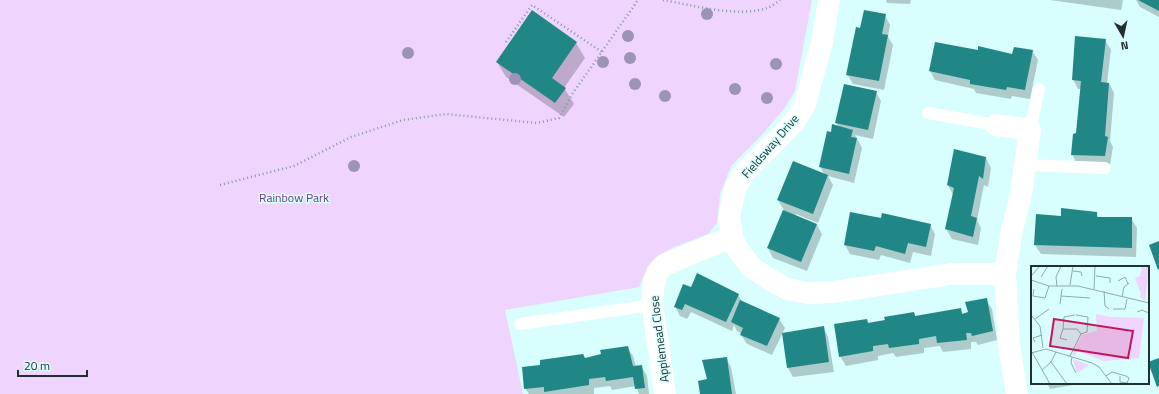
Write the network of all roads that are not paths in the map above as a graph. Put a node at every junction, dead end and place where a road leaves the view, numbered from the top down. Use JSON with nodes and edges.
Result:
{"nodes":[{"id":1,"x":829,"y":0,"type":"edge"},
{"id":2,"x":1038,"y":89,"type":"dead end"},
{"id":3,"x":928,"y":113,"type":"dead end"},
{"id":4,"x":996,"y":125,"type":"joint"},
{"id":5,"x":1030,"y":130,"type":"junction"},
{"id":6,"x":1025,"y":165,"type":"junction"},
{"id":7,"x":1105,"y":168,"type":"dead end"},
{"id":8,"x":732,"y":237,"type":"junction"},
{"id":9,"x":1005,"y":274,"type":"junction"},
{"id":10,"x":653,"y":305,"type":"junction"},
{"id":11,"x":520,"y":324,"type":"dead end"},
{"id":12,"x":665,"y":394,"type":"edge"},
{"id":13,"x":1016,"y":394,"type":"edge"}],
"edges":[{"from":1,"to":8,"type":"street","name":"Fieldsway Drive"},
{"from":2,"to":5,"type":"lane"},
{"from":3,"to":4,"type":"lane"},
{"from":4,"to":5,"type":"street"},
{"from":5,"to":6,"type":"street"},
{"from":6,"to":7,"type":"lane"},
{"from":6,"to":9,"type":"street"},
{"from":8,"to":9,"type":"street","name":"Fieldsway Drive"},
{"from":8,"to":10,"type":"street","name":"Applemead Close"},
{"from":9,"to":13,"type":"street"},
{"from":10,"to":11,"type":"lane"},
{"from":10,"to":12,"type":"street","name":"Applemead Close"}]}
